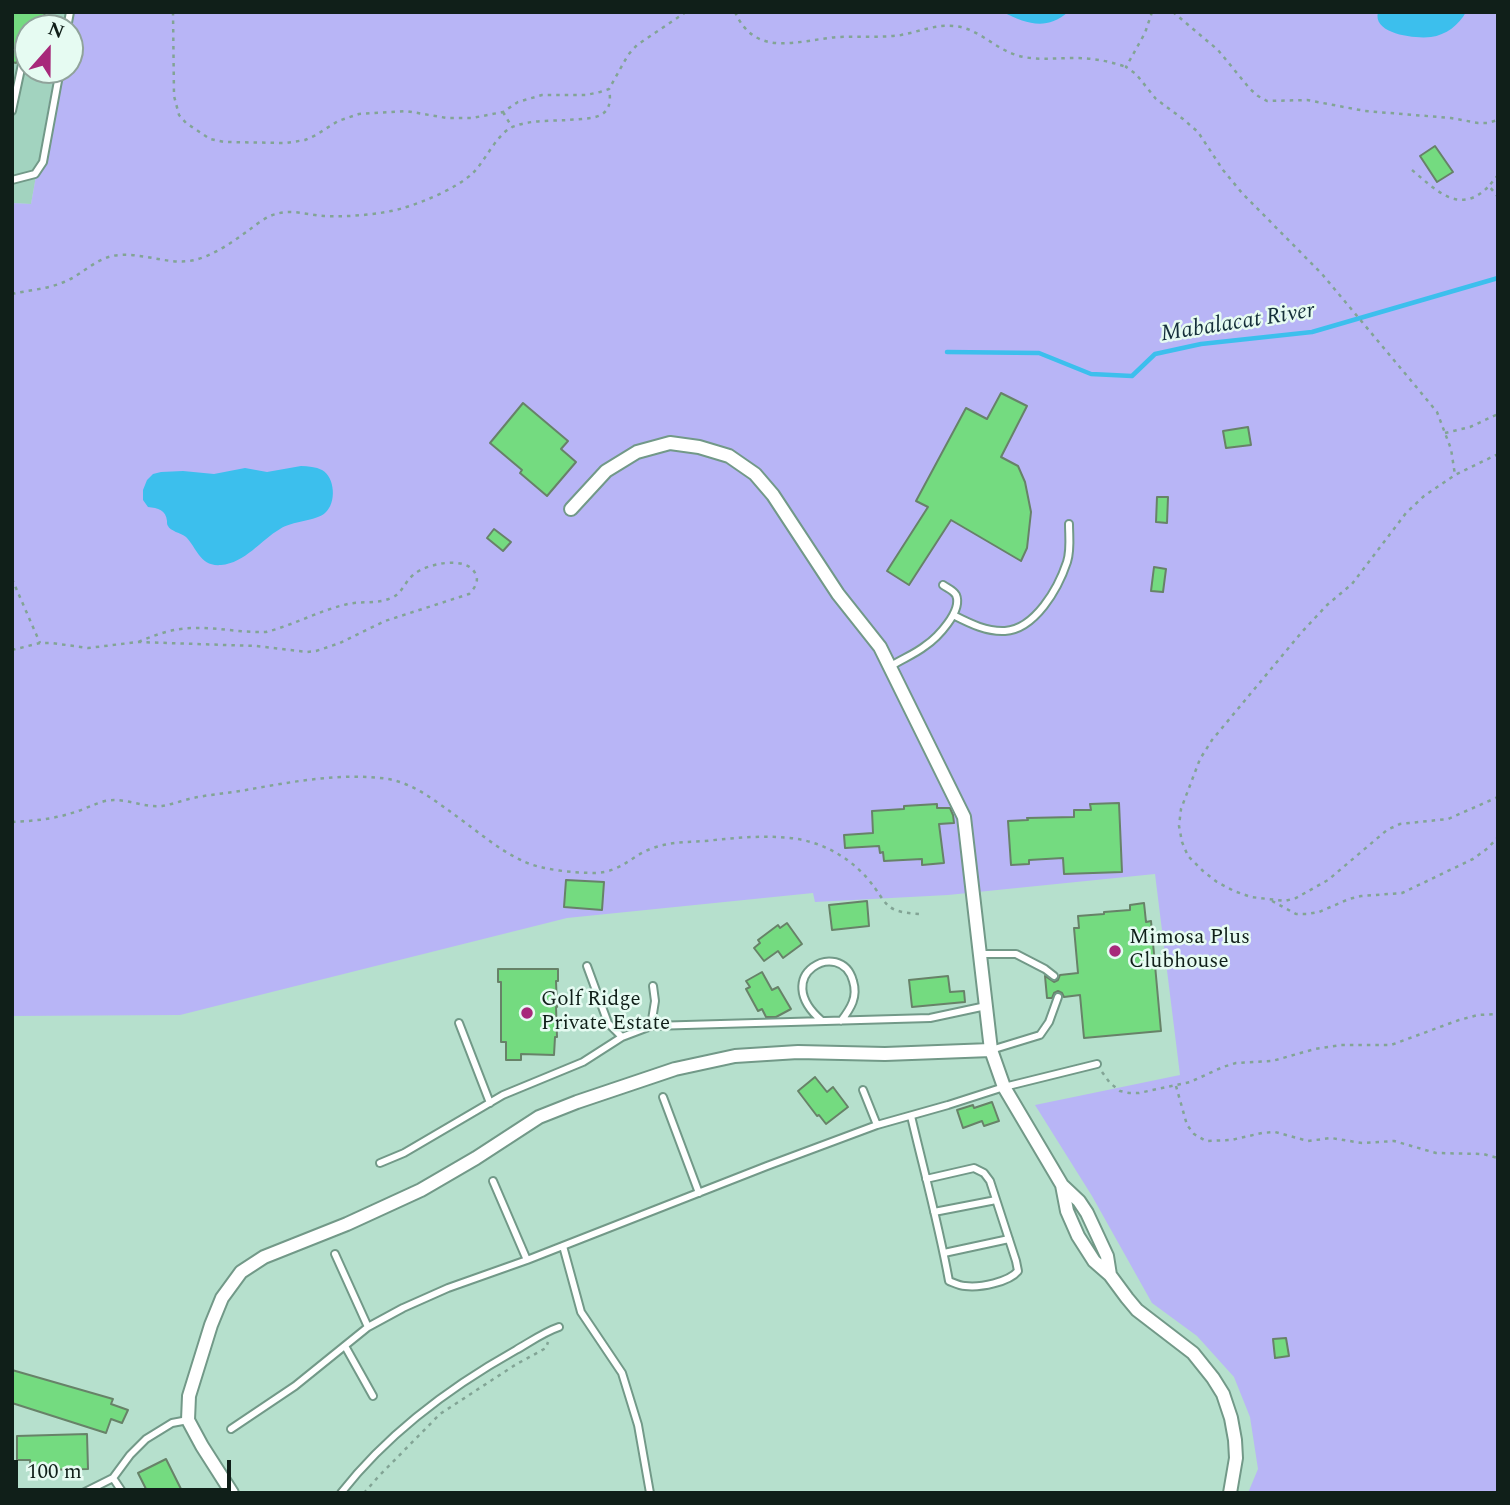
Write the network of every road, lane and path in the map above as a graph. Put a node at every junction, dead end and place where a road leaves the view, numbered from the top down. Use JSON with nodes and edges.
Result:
{"nodes":[{"id":1,"x":173,"y":12,"type":"edge"},
{"id":2,"x":687,"y":12,"type":"edge"},
{"id":3,"x":735,"y":12,"type":"edge"},
{"id":4,"x":1152,"y":12,"type":"edge"},
{"id":5,"x":1173,"y":12,"type":"edge"},
{"id":6,"x":1126,"y":67,"type":"junction"},
{"id":7,"x":18,"y":84,"type":"edge"},
{"id":8,"x":57,"y":84,"type":"edge"},
{"id":9,"x":609,"y":89,"type":"junction"},
{"id":10,"x":12,"y":111,"type":"edge"},
{"id":11,"x":503,"y":112,"type":"junction"},
{"id":12,"x":1498,"y":120,"type":"edge"},
{"id":13,"x":512,"y":127,"type":"junction"},
{"id":14,"x":1412,"y":170,"type":"dead end"},
{"id":15,"x":1498,"y":175,"type":"edge"},
{"id":16,"x":12,"y":180,"type":"edge"},
{"id":17,"x":1489,"y":186,"type":"junction"},
{"id":18,"x":1498,"y":197,"type":"edge"},
{"id":19,"x":12,"y":294,"type":"edge"},
{"id":20,"x":1498,"y":414,"type":"edge"},
{"id":21,"x":1445,"y":433,"type":"junction"},
{"id":22,"x":1498,"y":454,"type":"edge"},
{"id":23,"x":1455,"y":475,"type":"junction"},
{"id":24,"x":571,"y":509,"type":"dead end"},
{"id":25,"x":1069,"y":524,"type":"dead end"},
{"id":26,"x":12,"y":579,"type":"edge"},
{"id":27,"x":943,"y":585,"type":"dead end"},
{"id":28,"x":953,"y":615,"type":"junction"},
{"id":29,"x":138,"y":642,"type":"junction"},
{"id":30,"x":40,"y":643,"type":"junction"},
{"id":31,"x":12,"y":650,"type":"edge"},
{"id":32,"x":891,"y":666,"type":"junction"},
{"id":33,"x":1498,"y":796,"type":"edge"},
{"id":34,"x":12,"y":822,"type":"edge"},
{"id":35,"x":1498,"y":837,"type":"edge"},
{"id":36,"x":1269,"y":900,"type":"junction"},
{"id":37,"x":921,"y":914,"type":"dead end"},
{"id":38,"x":979,"y":954,"type":"junction"},
{"id":39,"x":587,"y":966,"type":"dead end"},
{"id":40,"x":1054,"y":976,"type":"dead end"},
{"id":41,"x":653,"y":986,"type":"dead end"},
{"id":42,"x":1058,"y":997,"type":"dead end"},
{"id":43,"x":986,"y":1006,"type":"junction"},
{"id":44,"x":1498,"y":1014,"type":"edge"},
{"id":45,"x":823,"y":1021,"type":"junction"},
{"id":46,"x":841,"y":1021,"type":"junction"},
{"id":47,"x":459,"y":1023,"type":"dead end"},
{"id":48,"x":651,"y":1026,"type":"junction"},
{"id":49,"x":622,"y":1037,"type":"junction"},
{"id":50,"x":991,"y":1050,"type":"junction"},
{"id":51,"x":1097,"y":1064,"type":"joint"},
{"id":52,"x":1176,"y":1086,"type":"junction"},
{"id":53,"x":1004,"y":1087,"type":"junction"},
{"id":54,"x":863,"y":1090,"type":"dead end"},
{"id":55,"x":663,"y":1097,"type":"dead end"},
{"id":56,"x":490,"y":1103,"type":"junction"},
{"id":57,"x":911,"y":1116,"type":"junction"},
{"id":58,"x":877,"y":1125,"type":"junction"},
{"id":59,"x":1498,"y":1158,"type":"edge"},
{"id":60,"x":380,"y":1163,"type":"dead end"},
{"id":61,"x":926,"y":1179,"type":"junction"},
{"id":62,"x":493,"y":1181,"type":"dead end"},
{"id":63,"x":699,"y":1192,"type":"junction"},
{"id":64,"x":996,"y":1200,"type":"junction"},
{"id":65,"x":934,"y":1212,"type":"junction"},
{"id":66,"x":1009,"y":1239,"type":"junction"},
{"id":67,"x":563,"y":1246,"type":"junction"},
{"id":68,"x":944,"y":1253,"type":"junction"},
{"id":69,"x":335,"y":1254,"type":"dead end"},
{"id":70,"x":527,"y":1260,"type":"junction"},
{"id":71,"x":368,"y":1328,"type":"junction"},
{"id":72,"x":556,"y":1328,"type":"joint"},
{"id":73,"x":345,"y":1346,"type":"junction"},
{"id":74,"x":373,"y":1396,"type":"dead end"},
{"id":75,"x":188,"y":1420,"type":"junction"},
{"id":76,"x":231,"y":1429,"type":"dead end"},
{"id":77,"x":113,"y":1478,"type":"junction"},
{"id":78,"x":83,"y":1493,"type":"edge"},
{"id":79,"x":123,"y":1493,"type":"edge"},
{"id":80,"x":232,"y":1493,"type":"edge"},
{"id":81,"x":341,"y":1493,"type":"edge"},
{"id":82,"x":364,"y":1493,"type":"edge"},
{"id":83,"x":650,"y":1493,"type":"edge"},
{"id":84,"x":1230,"y":1493,"type":"edge"}],
"edges":[{"from":1,"to":11,"type":"path"},
{"from":2,"to":9,"type":"path"},
{"from":3,"to":6,"type":"path"},
{"from":4,"to":6,"type":"path"},
{"from":5,"to":12,"type":"path"},
{"from":6,"to":21,"type":"path"},
{"from":7,"to":10,"type":"lane"},
{"from":8,"to":16,"type":"lane"},
{"from":9,"to":11,"type":"path"},
{"from":9,"to":13,"type":"path"},
{"from":11,"to":13,"type":"path"},
{"from":13,"to":19,"type":"path"},
{"from":14,"to":17,"type":"path"},
{"from":15,"to":17,"type":"path"},
{"from":17,"to":18,"type":"path"},
{"from":20,"to":21,"type":"path"},
{"from":21,"to":23,"type":"path"},
{"from":22,"to":23,"type":"path"},
{"from":23,"to":36,"type":"path"},
{"from":24,"to":32,"type":"street"},
{"from":25,"to":28,"type":"lane"},
{"from":26,"to":30,"type":"path"},
{"from":27,"to":28,"type":"lane"},
{"from":28,"to":32,"type":"lane"},
{"from":29,"to":29,"type":"path"},
{"from":29,"to":30,"type":"path"},
{"from":30,"to":31,"type":"path"},
{"from":32,"to":38,"type":"street"},
{"from":33,"to":36,"type":"path"},
{"from":34,"to":37,"type":"path"},
{"from":35,"to":36,"type":"path"},
{"from":38,"to":40,"type":"lane"},
{"from":38,"to":43,"type":"street"},
{"from":39,"to":49,"type":"lane"},
{"from":41,"to":48,"type":"lane"},
{"from":42,"to":50,"type":"lane"},
{"from":43,"to":46,"type":"lane"},
{"from":43,"to":50,"type":"street"},
{"from":44,"to":52,"type":"path"},
{"from":45,"to":46,"type":"lane"},
{"from":45,"to":46,"type":"lane"},
{"from":45,"to":48,"type":"lane"},
{"from":47,"to":56,"type":"lane"},
{"from":48,"to":49,"type":"lane"},
{"from":49,"to":56,"type":"lane"},
{"from":50,"to":53,"type":"street"},
{"from":50,"to":75,"type":"street"},
{"from":51,"to":52,"type":"path"},
{"from":51,"to":53,"type":"lane"},
{"from":52,"to":59,"type":"path"},
{"from":53,"to":57,"type":"lane"},
{"from":53,"to":84,"type":"street"},
{"from":54,"to":58,"type":"lane"},
{"from":55,"to":63,"type":"lane"},
{"from":56,"to":60,"type":"lane"},
{"from":57,"to":58,"type":"lane"},
{"from":57,"to":61,"type":"lane"},
{"from":58,"to":63,"type":"lane"},
{"from":61,"to":64,"type":"lane"},
{"from":61,"to":65,"type":"lane"},
{"from":62,"to":70,"type":"lane"},
{"from":63,"to":67,"type":"lane"},
{"from":64,"to":65,"type":"lane"},
{"from":64,"to":66,"type":"lane"},
{"from":65,"to":68,"type":"lane"},
{"from":66,"to":68,"type":"lane"},
{"from":66,"to":68,"type":"lane"},
{"from":67,"to":70,"type":"lane"},
{"from":67,"to":83,"type":"lane"},
{"from":69,"to":71,"type":"lane"},
{"from":70,"to":71,"type":"lane"},
{"from":71,"to":73,"type":"lane"},
{"from":72,"to":81,"type":"lane"},
{"from":72,"to":82,"type":"path"},
{"from":73,"to":74,"type":"lane"},
{"from":73,"to":76,"type":"lane"},
{"from":75,"to":77,"type":"lane"},
{"from":75,"to":80,"type":"street"},
{"from":77,"to":78,"type":"lane"},
{"from":77,"to":79,"type":"lane"}]}
